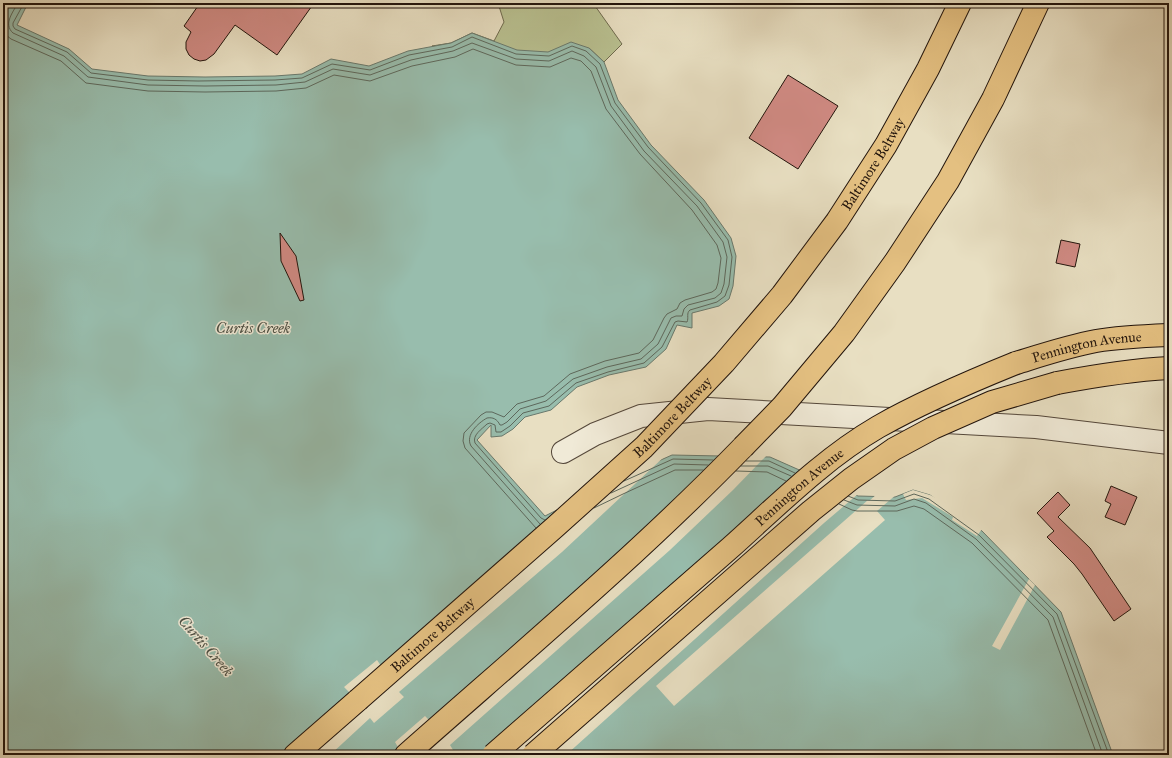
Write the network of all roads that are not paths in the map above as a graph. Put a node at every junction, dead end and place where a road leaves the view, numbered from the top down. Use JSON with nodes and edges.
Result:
{"nodes":[{"id":1,"x":960,"y":3,"type":"edge"},
{"id":2,"x":1038,"y":3,"type":"edge"},
{"id":3,"x":1169,"y":335,"type":"edge"},
{"id":4,"x":1169,"y":368,"type":"edge"},
{"id":5,"x":1169,"y":443,"type":"edge"},
{"id":6,"x":563,"y":452,"type":"dead end"},
{"id":7,"x":295,"y":755,"type":"edge"},
{"id":8,"x":406,"y":755,"type":"edge"},
{"id":9,"x":493,"y":755,"type":"edge"},
{"id":10,"x":533,"y":755,"type":"edge"}],
"edges":[{"from":1,"to":7,"type":"main road","name":"Baltimore Beltway","bridge":true},
{"from":2,"to":8,"type":"main road","bridge":true},
{"from":3,"to":9,"type":"main road","name":"Pennington Avenue","bridge":true},
{"from":4,"to":10,"type":"main road","name":"Pennington Avenue","bridge":true},
{"from":5,"to":6,"type":"street"}]}
